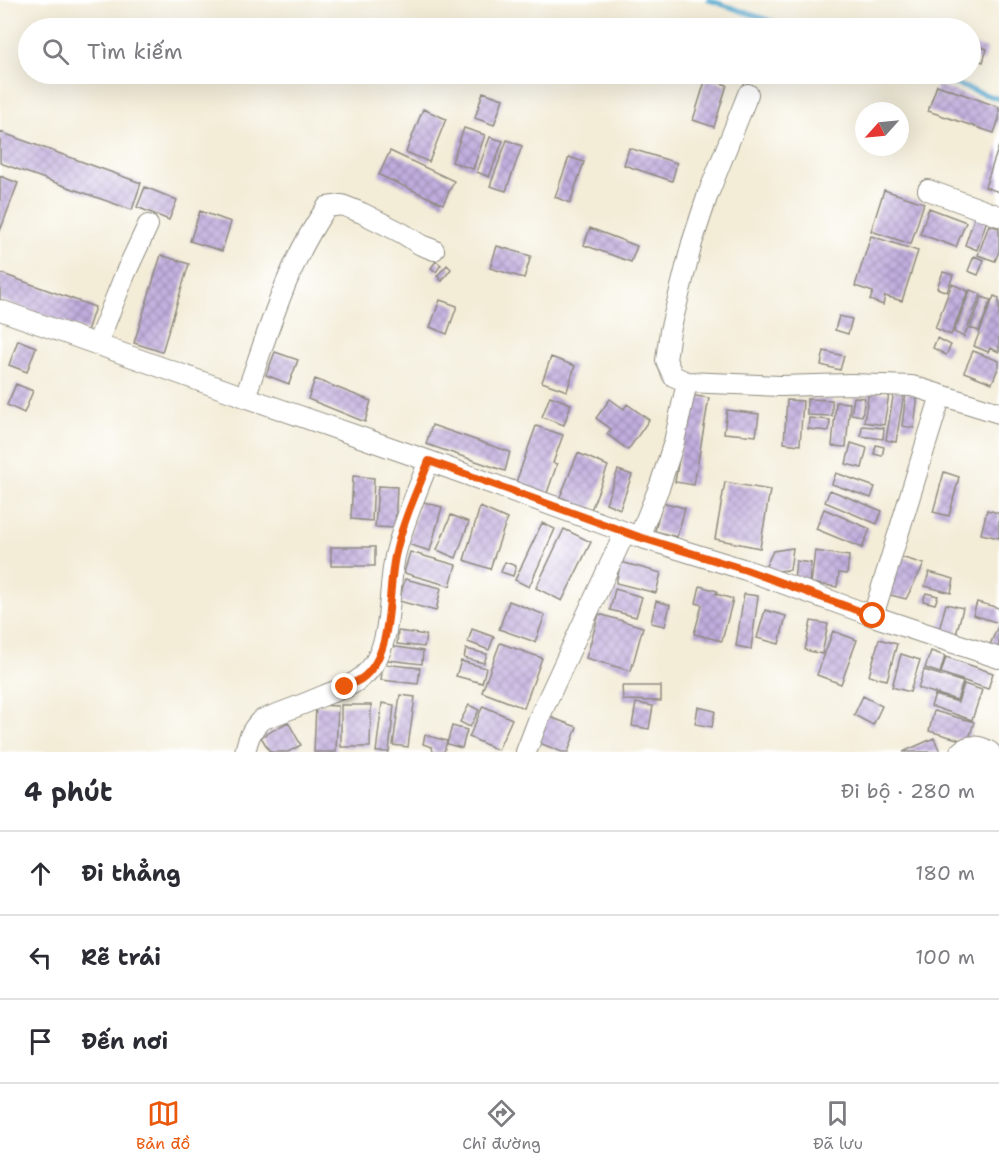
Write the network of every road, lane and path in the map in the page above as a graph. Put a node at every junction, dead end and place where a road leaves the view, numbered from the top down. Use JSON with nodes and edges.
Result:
{"nodes":[{"id":1,"x":748,"y":94,"type":"dead end"},
{"id":2,"x":928,"y":190,"type":"dead end"},
{"id":3,"x":999,"y":216,"type":"edge"},
{"id":4,"x":148,"y":225,"type":"dead end"},
{"id":5,"x":434,"y":250,"type":"dead end"},
{"id":6,"x":0,"y":310,"type":"edge"},
{"id":7,"x":97,"y":344,"type":"junction"},
{"id":8,"x":687,"y":382,"type":"junction"},
{"id":9,"x":941,"y":395,"type":"junction"},
{"id":10,"x":245,"y":398,"type":"junction"},
{"id":11,"x":999,"y":413,"type":"edge"},
{"id":12,"x":429,"y":461,"type":"junction"},
{"id":13,"x":632,"y":534,"type":"junction"},
{"id":14,"x":873,"y":616,"type":"junction"},
{"id":15,"x":999,"y":658,"type":"edge"},
{"id":16,"x":245,"y":752,"type":"edge"},
{"id":17,"x":526,"y":752,"type":"edge"},
{"id":18,"x":960,"y":752,"type":"edge"},
{"id":19,"x":990,"y":752,"type":"edge"}],
"edges":[{"from":1,"to":8,"type":"street"},
{"from":2,"to":3,"type":"street"},
{"from":4,"to":7,"type":"street"},
{"from":5,"to":10,"type":"street"},
{"from":6,"to":7,"type":"street"},
{"from":7,"to":10,"type":"street"},
{"from":8,"to":9,"type":"street"},
{"from":8,"to":13,"type":"street"},
{"from":9,"to":11,"type":"street"},
{"from":9,"to":14,"type":"street"},
{"from":10,"to":12,"type":"street"},
{"from":12,"to":13,"type":"street"},
{"from":12,"to":16,"type":"street"},
{"from":13,"to":14,"type":"street"},
{"from":13,"to":17,"type":"street"},
{"from":14,"to":15,"type":"street"},
{"from":18,"to":19,"type":"street"}]}
